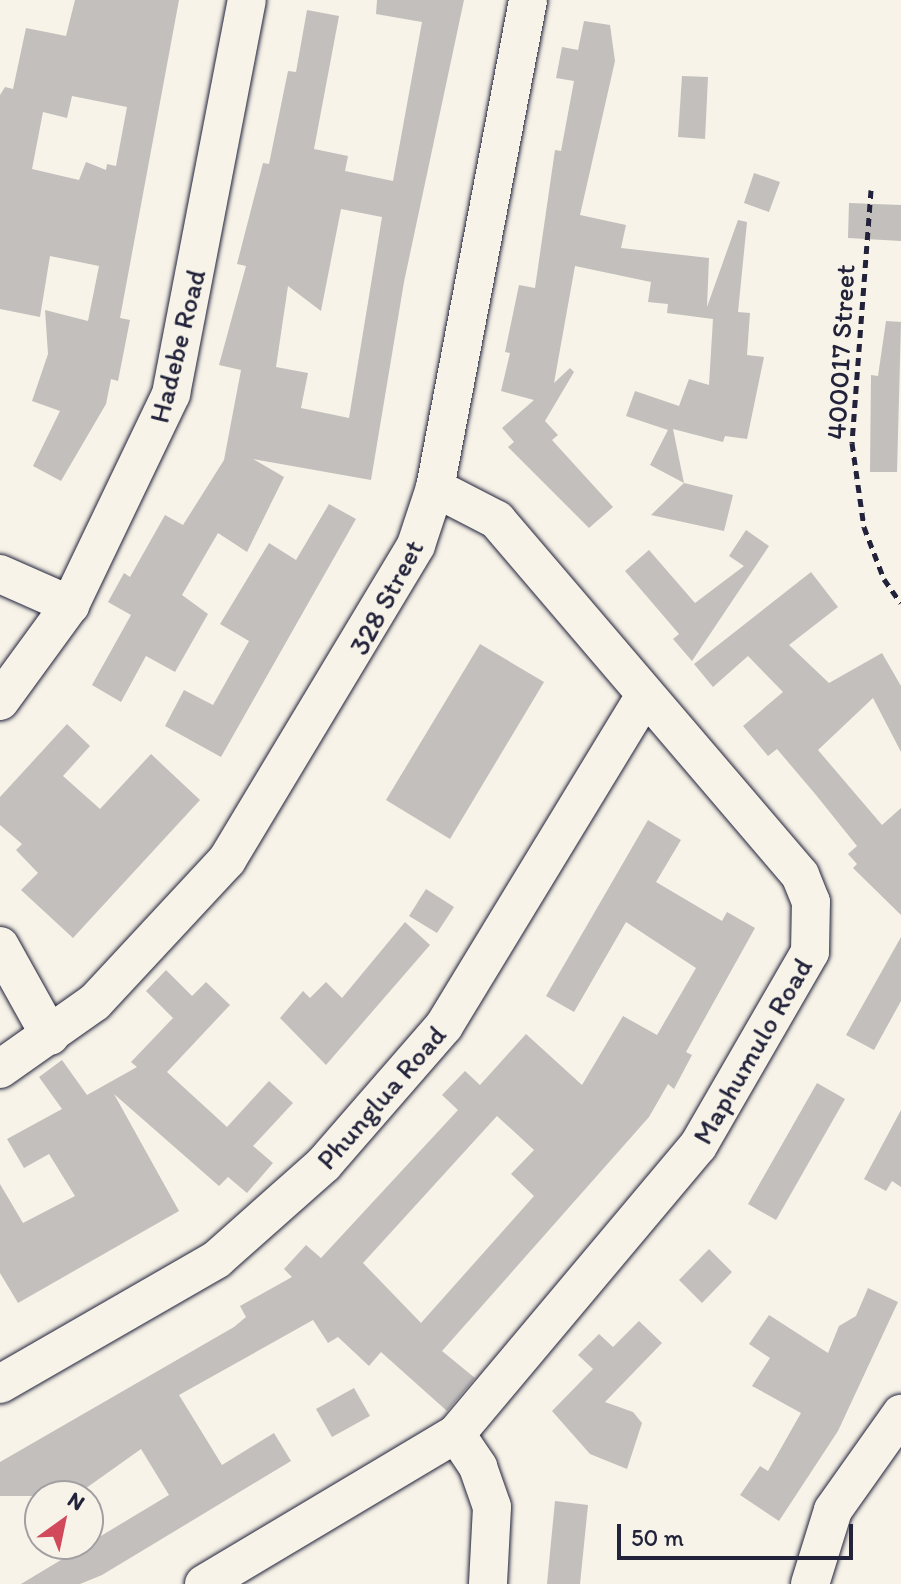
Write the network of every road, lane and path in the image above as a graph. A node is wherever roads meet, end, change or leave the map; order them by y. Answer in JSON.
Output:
{"nodes":[{"id":1,"x":247,"y":0,"type":"edge"},
{"id":2,"x":528,"y":0,"type":"edge"},
{"id":3,"x":871,"y":190,"type":"dead end"},
{"id":4,"x":435,"y":488,"type":"junction"},
{"id":5,"x":0,"y":574,"type":"edge"},
{"id":6,"x":901,"y":603,"type":"edge"},
{"id":7,"x":70,"y":605,"type":"junction"},
{"id":8,"x":645,"y":696,"type":"junction"},
{"id":9,"x":0,"y":701,"type":"edge"},
{"id":10,"x":0,"y":946,"type":"edge"},
{"id":11,"x":50,"y":1036,"type":"junction"},
{"id":12,"x":0,"y":1069,"type":"edge"},
{"id":13,"x":0,"y":1384,"type":"edge"},
{"id":14,"x":901,"y":1414,"type":"edge"},
{"id":15,"x":456,"y":1434,"type":"junction"},
{"id":16,"x":204,"y":1584,"type":"edge"},
{"id":17,"x":488,"y":1584,"type":"edge"},
{"id":18,"x":810,"y":1584,"type":"edge"}],
"edges":[{"from":1,"to":7,"type":"street","name":"Hadebe Road"},
{"from":2,"to":4,"type":"street","name":"328 Street"},
{"from":3,"to":6,"type":"path","name":"400017 Street"},
{"from":4,"to":8,"type":"street","name":"Maphumulo Road"},
{"from":4,"to":11,"type":"street","name":"328 Street"},
{"from":5,"to":7,"type":"street"},
{"from":7,"to":9,"type":"street","name":"Hadebe Road"},
{"from":8,"to":13,"type":"street","name":"Phunglua Road"},
{"from":8,"to":15,"type":"street","name":"Maphumulo Road"},
{"from":10,"to":11,"type":"street"},
{"from":11,"to":12,"type":"street","name":"328 Street"},
{"from":14,"to":18,"type":"street"},
{"from":15,"to":16,"type":"street","name":"Maphumulo Road"},
{"from":15,"to":17,"type":"street"}]}
